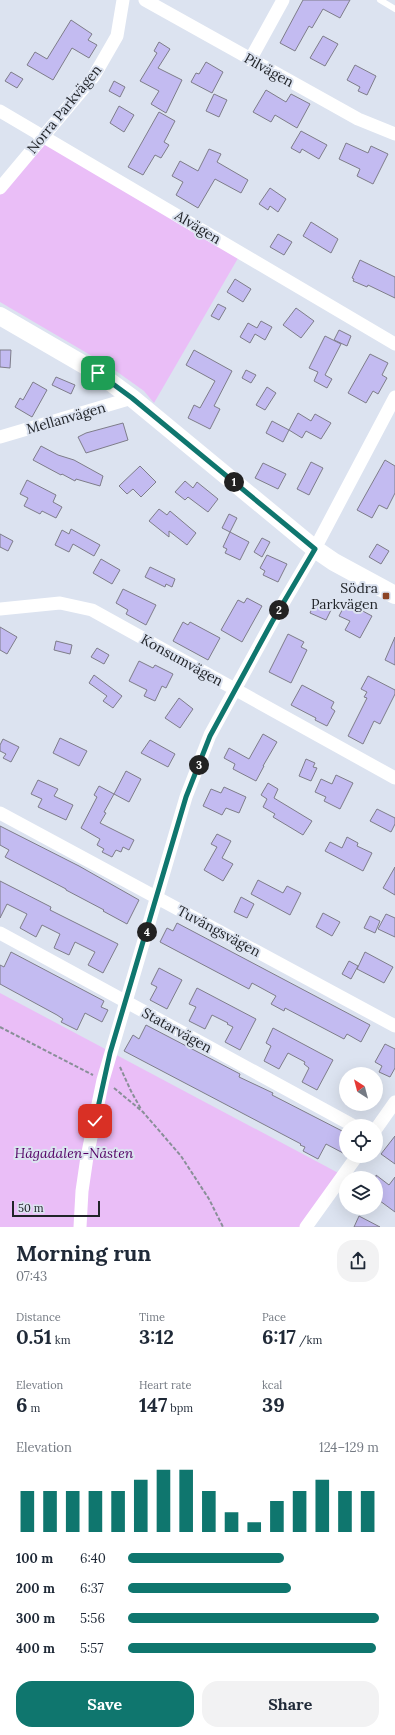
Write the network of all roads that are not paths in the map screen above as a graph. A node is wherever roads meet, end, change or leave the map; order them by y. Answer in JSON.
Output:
{"nodes":[{"id":1,"x":123,"y":0,"type":"edge"},
{"id":2,"x":145,"y":0,"type":"edge"},
{"id":3,"x":283,"y":0,"type":"edge"},
{"id":4,"x":380,"y":0,"type":"edge"},
{"id":5,"x":395,"y":9,"type":"edge"},
{"id":6,"x":250,"y":60,"type":"junction"},
{"id":7,"x":0,"y":111,"type":"edge"},
{"id":8,"x":395,"y":134,"type":"edge"},
{"id":9,"x":42,"y":136,"type":"junction"},
{"id":10,"x":0,"y":188,"type":"edge"},
{"id":11,"x":0,"y":316,"type":"edge"},
{"id":12,"x":395,"y":344,"type":"edge"},
{"id":13,"x":132,"y":398,"type":"junction"},
{"id":14,"x":395,"y":398,"type":"edge"},
{"id":15,"x":0,"y":437,"type":"edge"},
{"id":16,"x":315,"y":549,"type":"junction"},
{"id":17,"x":395,"y":595,"type":"edge"},
{"id":18,"x":0,"y":609,"type":"edge"},
{"id":19,"x":234,"y":689,"type":"junction"},
{"id":20,"x":395,"y":778,"type":"edge"},
{"id":21,"x":0,"y":814,"type":"edge"},
{"id":22,"x":158,"y":898,"type":"junction"},
{"id":23,"x":0,"y":933,"type":"edge"},
{"id":24,"x":126,"y":1002,"type":"junction"},
{"id":25,"x":395,"y":1026,"type":"edge"},
{"id":26,"x":395,"y":1102,"type":"edge"},
{"id":27,"x":341,"y":1119,"type":"edge"},
{"id":28,"x":383,"y":1119,"type":"edge"},
{"id":29,"x":352,"y":1163,"type":"edge"},
{"id":30,"x":80,"y":1227,"type":"edge"},
{"id":31,"x":306,"y":1227,"type":"edge"}],
"edges":[{"from":1,"to":9,"type":"street","name":"Norra Parkvägen"},
{"from":2,"to":6,"type":"street","name":"Pilvägen"},
{"from":3,"to":6,"type":"street"},
{"from":4,"to":5,"type":"lane"},
{"from":6,"to":8,"type":"street","name":"Pilvägen"},
{"from":7,"to":9,"type":"street","name":"Alvägen"},
{"from":9,"to":10,"type":"street","name":"Norra Parkvägen"},
{"from":9,"to":12,"type":"street","name":"Alvägen"},
{"from":11,"to":13,"type":"street"},
{"from":13,"to":15,"type":"street","name":"Mellanvägen"},
{"from":13,"to":16,"type":"street"},
{"from":14,"to":16,"type":"street"},
{"from":16,"to":17,"type":"street"},
{"from":16,"to":19,"type":"street"},
{"from":18,"to":19,"type":"street","name":"Konsumvägen"},
{"from":19,"to":20,"type":"street","name":"Konsumvägen"},
{"from":19,"to":22,"type":"street"},
{"from":21,"to":22,"type":"street","name":"Tuvängsvägen"},
{"from":22,"to":24,"type":"street"},
{"from":22,"to":25,"type":"street","name":"Tuvängsvägen"},
{"from":23,"to":24,"type":"street","name":"Statarvägen"},
{"from":24,"to":27,"type":"street","name":"Statarvägen"},
{"from":24,"to":30,"type":"street"},
{"from":26,"to":28,"type":"street"},
{"from":29,"to":31,"type":"street"}]}
